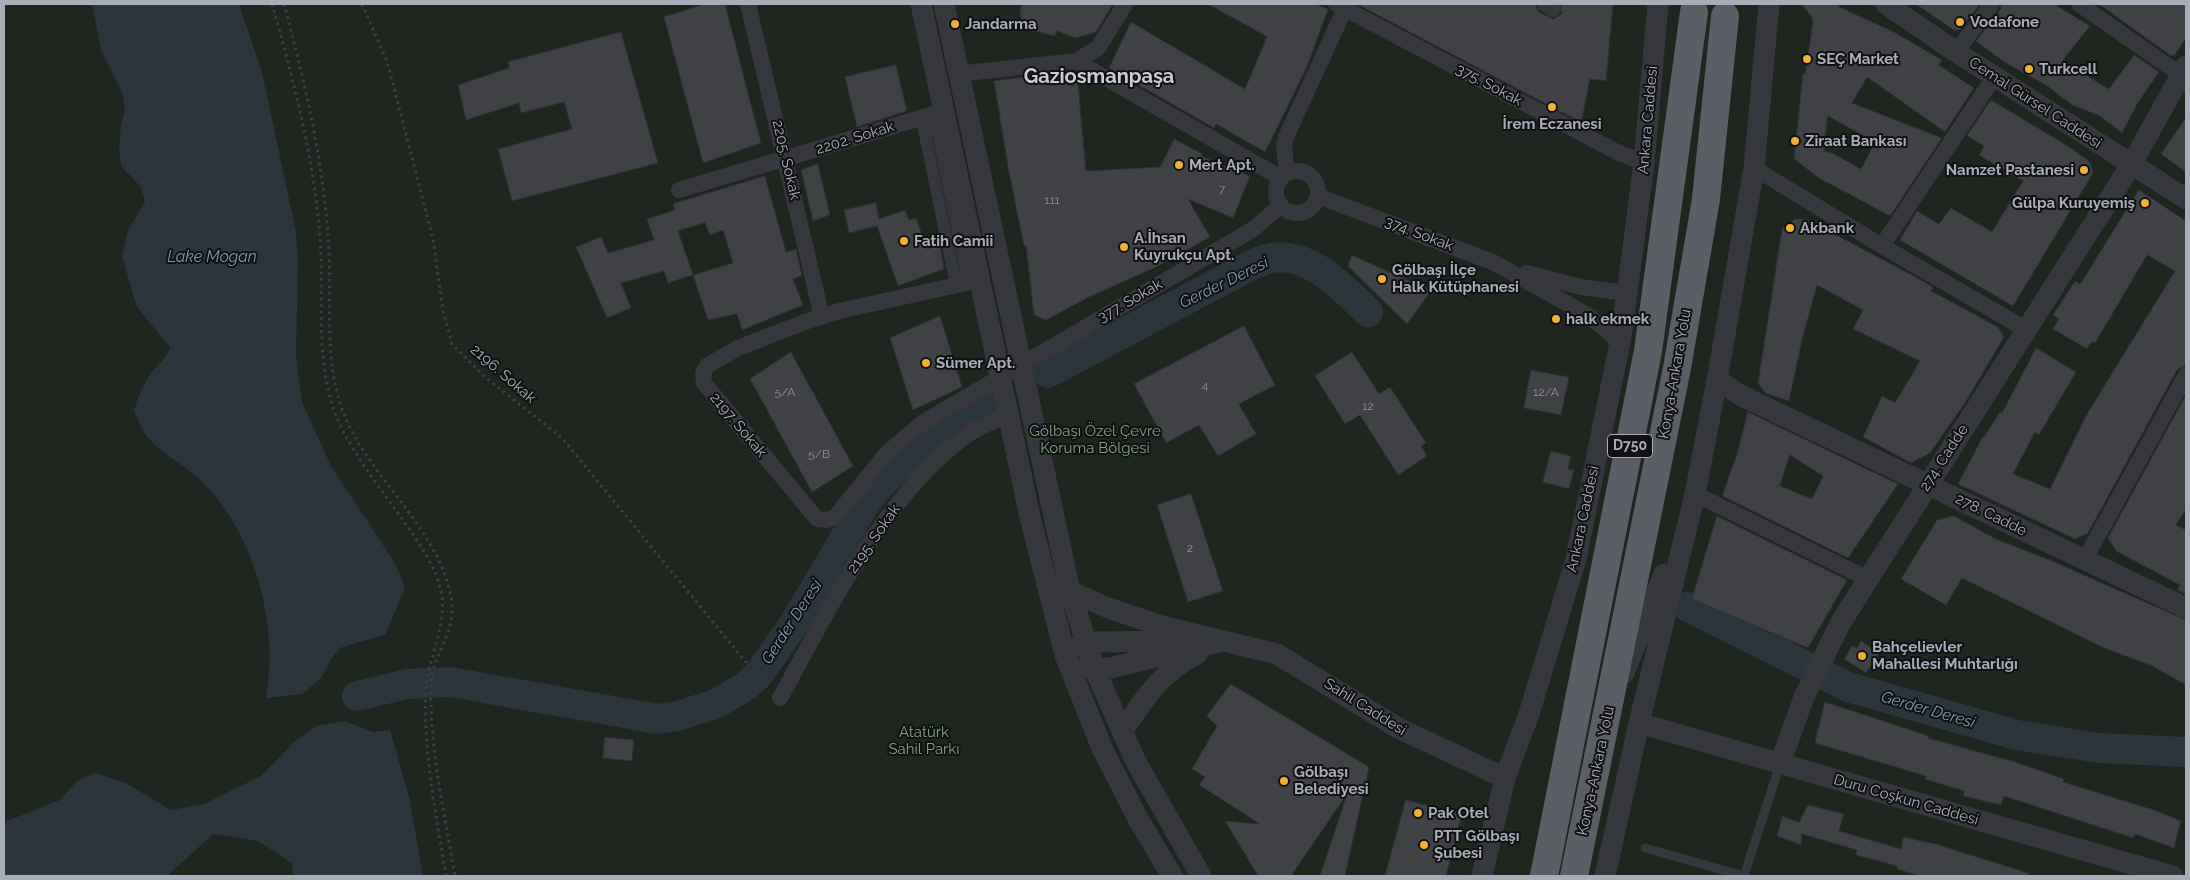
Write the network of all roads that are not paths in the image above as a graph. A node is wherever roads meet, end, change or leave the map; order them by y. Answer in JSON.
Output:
{"nodes":[{"id":1,"x":748,"y":4,"type":"edge"},
{"id":2,"x":921,"y":4,"type":"edge"},
{"id":3,"x":944,"y":4,"type":"edge"},
{"id":4,"x":1125,"y":4,"type":"edge"},
{"id":5,"x":1658,"y":4,"type":"edge"},
{"id":6,"x":1886,"y":4,"type":"edge"},
{"id":7,"x":1992,"y":4,"type":"edge"},
{"id":8,"x":2079,"y":4,"type":"edge"},
{"id":9,"x":1342,"y":5,"type":"edge"},
{"id":10,"x":1769,"y":5,"type":"edge"},
{"id":11,"x":1694,"y":12,"type":"dead end"},
{"id":12,"x":1725,"y":16,"type":"dead end"},
{"id":13,"x":1956,"y":52,"type":"junction"},
{"id":14,"x":1076,"y":61,"type":"junction"},
{"id":15,"x":2184,"y":70,"type":"edge"},
{"id":16,"x":957,"y":74,"type":"junction"},
{"id":17,"x":1994,"y":77,"type":"junction"},
{"id":18,"x":944,"y":111,"type":"junction"},
{"id":19,"x":923,"y":125,"type":"joint"},
{"id":20,"x":786,"y":159,"type":"junction"},
{"id":21,"x":1644,"y":163,"type":"junction"},
{"id":22,"x":2131,"y":165,"type":"junction"},
{"id":23,"x":1754,"y":168,"type":"junction"},
{"id":24,"x":1284,"y":176,"type":"junction"},
{"id":25,"x":679,"y":190,"type":"dead end"},
{"id":26,"x":1318,"y":196,"type":"junction"},
{"id":27,"x":2186,"y":199,"type":"edge"},
{"id":28,"x":1281,"y":204,"type":"junction"},
{"id":29,"x":1882,"y":246,"type":"junction"},
{"id":30,"x":1496,"y":263,"type":"junction"},
{"id":31,"x":980,"y":280,"type":"junction"},
{"id":32,"x":1627,"y":293,"type":"junction"},
{"id":33,"x":822,"y":317,"type":"junction"},
{"id":34,"x":2027,"y":330,"type":"junction"},
{"id":35,"x":1620,"y":342,"type":"junction"},
{"id":36,"x":1020,"y":365,"type":"junction"},
{"id":37,"x":2186,"y":375,"type":"edge"},
{"id":38,"x":1000,"y":377,"type":"junction"},
{"id":39,"x":1717,"y":380,"type":"junction"},
{"id":40,"x":1008,"y":415,"type":"junction"},
{"id":41,"x":1928,"y":484,"type":"junction"},
{"id":42,"x":1693,"y":501,"type":"junction"},
{"id":43,"x":2085,"y":559,"type":"junction"},
{"id":44,"x":1868,"y":579,"type":"junction"},
{"id":45,"x":1070,"y":591,"type":"junction"},
{"id":46,"x":2186,"y":608,"type":"edge"},
{"id":47,"x":1084,"y":638,"type":"junction"},
{"id":48,"x":1224,"y":641,"type":"junction"},
{"id":49,"x":1063,"y":648,"type":"junction"},
{"id":50,"x":1095,"y":670,"type":"junction"},
{"id":51,"x":780,"y":698,"type":"dead end"},
{"id":52,"x":1608,"y":710,"type":"junction"},
{"id":53,"x":1639,"y":723,"type":"junction"},
{"id":54,"x":1122,"y":732,"type":"junction"},
{"id":55,"x":1780,"y":764,"type":"junction"},
{"id":56,"x":1505,"y":778,"type":"junction"},
{"id":57,"x":1645,"y":848,"type":"dead end"},
{"id":58,"x":1172,"y":876,"type":"edge"},
{"id":59,"x":1201,"y":876,"type":"edge"},
{"id":60,"x":1482,"y":876,"type":"edge"},
{"id":61,"x":1544,"y":876,"type":"edge"},
{"id":62,"x":1574,"y":876,"type":"edge"},
{"id":63,"x":1605,"y":876,"type":"edge"},
{"id":64,"x":1744,"y":876,"type":"edge"},
{"id":65,"x":2173,"y":876,"type":"edge"}],
"edges":[{"from":1,"to":20,"type":"street","name":"2205. Sokak"},
{"from":2,"to":18,"type":"street"},
{"from":3,"to":16,"type":"street"},
{"from":4,"to":14,"type":"street"},
{"from":5,"to":21,"type":"street","name":"Ankara Caddesi"},
{"from":6,"to":13,"type":"street","name":"Cemal Gürsel Caddesi"},
{"from":7,"to":13,"type":"street"},
{"from":8,"to":15,"type":"street"},
{"from":9,"to":21,"type":"street","name":"375. Sokak"},
{"from":9,"to":24,"type":"street"},
{"from":10,"to":23,"type":"street"},
{"from":11,"to":61,"type":"highway","number":"D750"},
{"from":12,"to":52,"type":"highway","name":"Konya-Ankara Yolu","number":"D750"},
{"from":13,"to":17,"type":"street","name":"Cemal Gürsel Caddesi"},
{"from":14,"to":16,"type":"street"},
{"from":14,"to":24,"type":"street"},
{"from":15,"to":22,"type":"street","name":"274. Cadde"},
{"from":16,"to":36,"type":"street"},
{"from":17,"to":22,"type":"street","name":"Cemal Gürsel Caddesi"},
{"from":17,"to":29,"type":"street"},
{"from":18,"to":20,"type":"street","name":"2202. Sokak"},
{"from":18,"to":31,"type":"street"},
{"from":19,"to":19,"type":"street"},
{"from":20,"to":25,"type":"street","name":"2202. Sokak"},
{"from":20,"to":33,"type":"street","name":"2205. Sokak"},
{"from":21,"to":32,"type":"street","name":"Ankara Caddesi"},
{"from":22,"to":27,"type":"street","name":"Cemal Gürsel Caddesi"},
{"from":22,"to":34,"type":"street","name":"274. Cadde"},
{"from":23,"to":29,"type":"street"},
{"from":23,"to":39,"type":"street"},
{"from":24,"to":26,"type":"street"},
{"from":24,"to":28,"type":"street"},
{"from":26,"to":28,"type":"street"},
{"from":26,"to":30,"type":"street","name":"374. Sokak"},
{"from":28,"to":36,"type":"street","name":"377. Sokak"},
{"from":29,"to":34,"type":"street"},
{"from":30,"to":32,"type":"street"},
{"from":30,"to":35,"type":"street","name":"374. Sokak"},
{"from":31,"to":33,"type":"street","name":"2197. Sokak"},
{"from":31,"to":38,"type":"street"},
{"from":32,"to":35,"type":"street","name":"Ankara Caddesi"},
{"from":33,"to":38,"type":"street","name":"2197. Sokak"},
{"from":34,"to":41,"type":"street","name":"274. Cadde"},
{"from":35,"to":56,"type":"street","name":"Ankara Caddesi"},
{"from":36,"to":38,"type":"street","name":"377. Sokak"},
{"from":36,"to":45,"type":"street"},
{"from":37,"to":43,"type":"street"},
{"from":38,"to":40,"type":"street"},
{"from":39,"to":41,"type":"street","name":"278. Cadde"},
{"from":39,"to":42,"type":"street"},
{"from":40,"to":49,"type":"street"},
{"from":40,"to":51,"type":"street","name":"2195. Sokak"},
{"from":41,"to":43,"type":"street","name":"278. Cadde"},
{"from":41,"to":44,"type":"street","name":"274. Cadde"},
{"from":42,"to":44,"type":"street"},
{"from":42,"to":52,"type":"street"},
{"from":42,"to":53,"type":"street"},
{"from":43,"to":46,"type":"street","name":"278. Cadde"},
{"from":44,"to":55,"type":"street","name":"274. Cadde"},
{"from":45,"to":47,"type":"street"},
{"from":45,"to":48,"type":"street","name":"Sahil Caddesi"},
{"from":47,"to":48,"type":"street"},
{"from":47,"to":49,"type":"street"},
{"from":47,"to":50,"type":"street"},
{"from":48,"to":50,"type":"street"},
{"from":48,"to":54,"type":"street"},
{"from":48,"to":56,"type":"street","name":"Sahil Caddesi"},
{"from":49,"to":50,"type":"street"},
{"from":49,"to":58,"type":"street"},
{"from":50,"to":54,"type":"street"},
{"from":52,"to":62,"type":"highway","name":"Konya-Ankara Yolu","number":"D750"},
{"from":53,"to":55,"type":"street","name":"Duru Coşkun Caddesi"},
{"from":53,"to":63,"type":"street"},
{"from":54,"to":59,"type":"street"},
{"from":55,"to":64,"type":"lane"},
{"from":55,"to":65,"type":"street","name":"Duru Coşkun Caddesi"},
{"from":56,"to":60,"type":"street","name":"Ankara Caddesi"},
{"from":57,"to":64,"type":"lane"}]}
